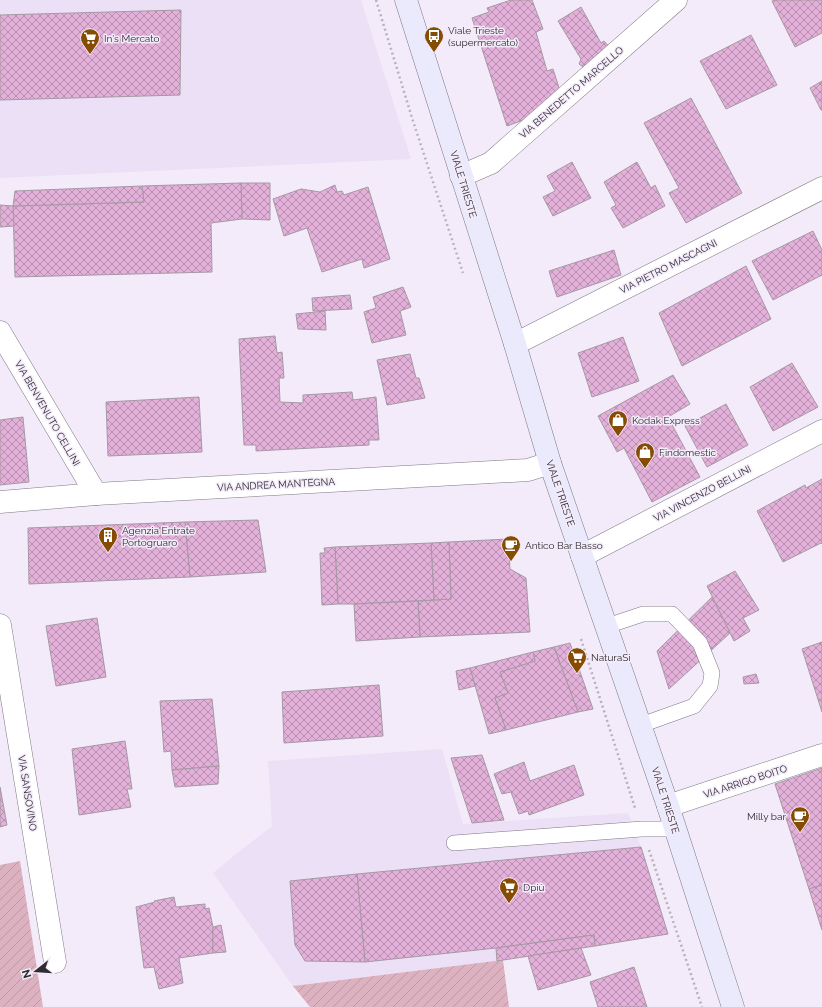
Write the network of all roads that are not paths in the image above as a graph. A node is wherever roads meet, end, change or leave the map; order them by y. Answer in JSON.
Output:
{"nodes":[{"id":1,"x":406,"y":0,"type":"edge"},
{"id":2,"x":676,"y":0,"type":"edge"},
{"id":3,"x":461,"y":176,"type":"junction"},
{"id":4,"x":822,"y":188,"type":"edge"},
{"id":5,"x":0,"y":332,"type":"edge"},
{"id":6,"x":515,"y":344,"type":"junction"},
{"id":7,"x":822,"y":431,"type":"edge"},
{"id":8,"x":550,"y":463,"type":"junction"},
{"id":9,"x":96,"y":494,"type":"junction"},
{"id":10,"x":0,"y":502,"type":"edge"},
{"id":11,"x":582,"y":556,"type":"junction"},
{"id":12,"x":0,"y":625,"type":"edge"},
{"id":13,"x":607,"y":626,"type":"junction"},
{"id":14,"x":641,"y":725,"type":"junction"},
{"id":15,"x":822,"y":755,"type":"edge"},
{"id":16,"x":668,"y":806,"type":"junction"},
{"id":17,"x":676,"y":829,"type":"junction"},
{"id":18,"x":454,"y":843,"type":"dead end"},
{"id":19,"x":56,"y":962,"type":"dead end"},
{"id":20,"x":733,"y":1007,"type":"edge"}],
"edges":[{"from":1,"to":3,"type":"main road","name":"VIALE TRIESTE"},
{"from":2,"to":3,"type":"street","name":"VIA BENEDETTO MARCELLO"},
{"from":3,"to":6,"type":"main road","name":"VIALE TRIESTE"},
{"from":4,"to":6,"type":"street","name":"VIA PIETRO MASCAGNI"},
{"from":5,"to":9,"type":"street","name":"VIA BENVENUTO CELLINI"},
{"from":6,"to":8,"type":"main road","name":"VIALE TRIESTE"},
{"from":7,"to":11,"type":"street","name":"VIA VINCENZO BELLINI"},
{"from":8,"to":9,"type":"street","name":"VIA ANDREA MANTEGNA"},
{"from":8,"to":11,"type":"main road","name":"VIALE TRIESTE"},
{"from":9,"to":10,"type":"street","name":"VIA ANDREA MANTEGNA"},
{"from":11,"to":13,"type":"main road","name":"VIALE TRIESTE"},
{"from":12,"to":19,"type":"street","name":"VIA SANSOVINO"},
{"from":13,"to":14,"type":"main road","name":"VIALE TRIESTE"},
{"from":13,"to":14,"type":"lane"},
{"from":14,"to":16,"type":"main road","name":"VIALE TRIESTE"},
{"from":15,"to":16,"type":"street","name":"VIA ARRIGO BOITO"},
{"from":16,"to":17,"type":"main road","name":"VIALE TRIESTE"},
{"from":17,"to":18,"type":"lane"},
{"from":17,"to":20,"type":"main road","name":"VIALE TRIESTE"}]}
